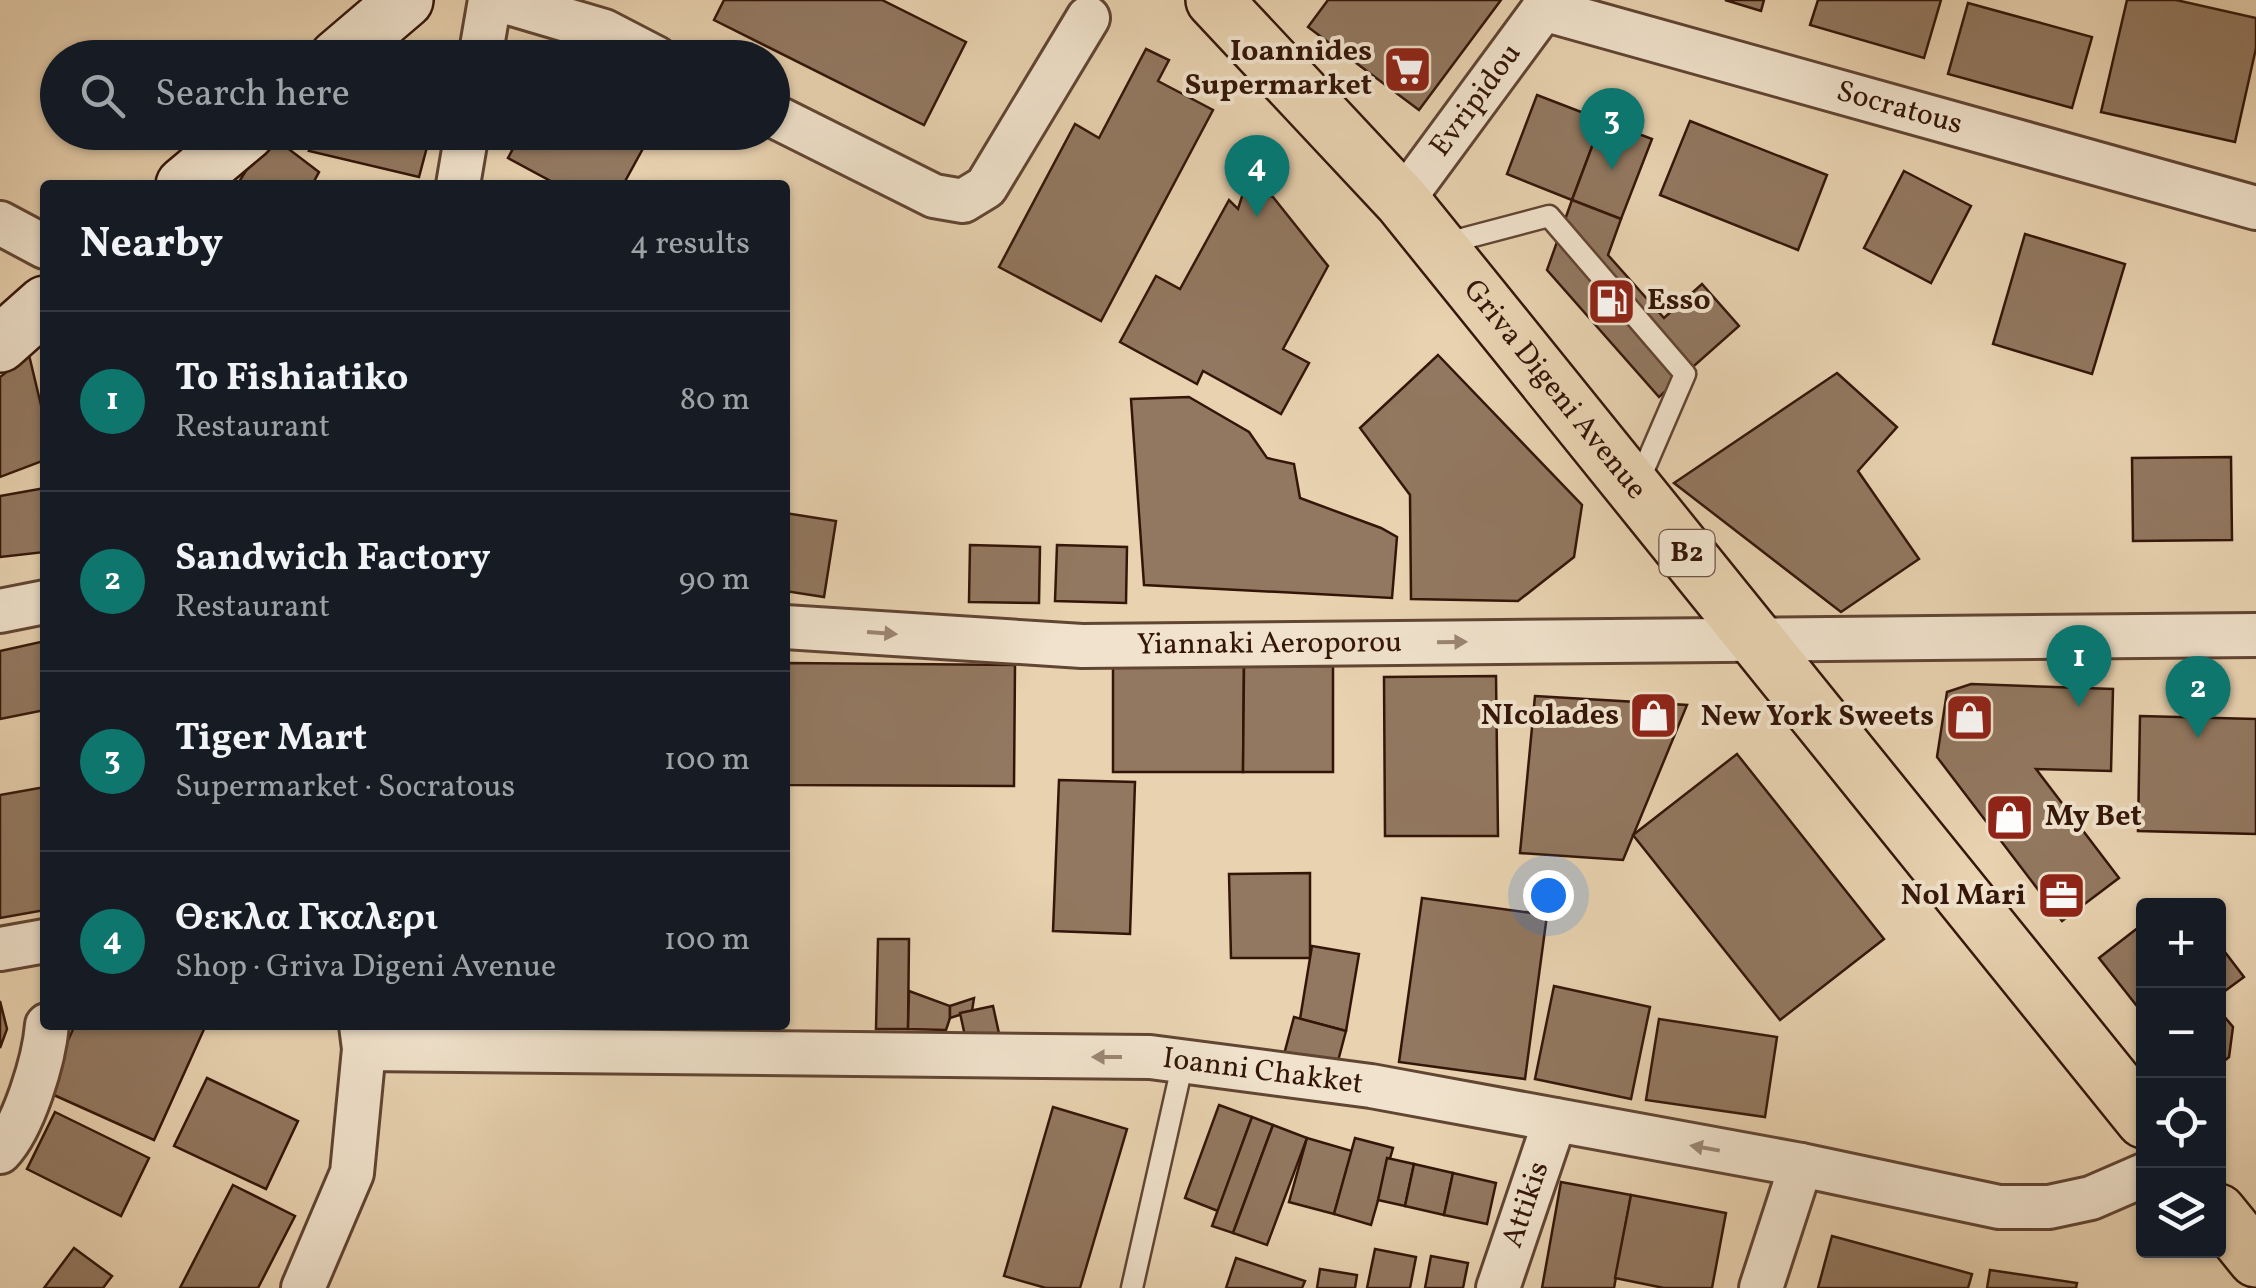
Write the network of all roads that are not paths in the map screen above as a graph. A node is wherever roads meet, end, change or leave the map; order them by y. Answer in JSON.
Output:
{"nodes":[{"id":1,"x":406,"y":0,"type":"edge"},
{"id":2,"x":490,"y":0,"type":"edge"},
{"id":3,"x":498,"y":0,"type":"edge"},
{"id":4,"x":1214,"y":0,"type":"edge"},
{"id":5,"x":1547,"y":5,"type":"edge"},
{"id":6,"x":1088,"y":18,"type":"dead end"},
{"id":7,"x":358,"y":40,"type":"edge"},
{"id":8,"x":483,"y":40,"type":"edge"},
{"id":9,"x":621,"y":40,"type":"edge"},
{"id":10,"x":790,"y":124,"type":"edge"},
{"id":11,"x":226,"y":150,"type":"edge"},
{"id":12,"x":464,"y":150,"type":"edge"},
{"id":13,"x":190,"y":180,"type":"edge"},
{"id":14,"x":459,"y":180,"type":"edge"},
{"id":15,"x":1402,"y":200,"type":"junction"},
{"id":16,"x":2256,"y":208,"type":"edge"},
{"id":17,"x":0,"y":224,"type":"edge"},
{"id":18,"x":1447,"y":243,"type":"dead end"},
{"id":19,"x":40,"y":244,"type":"edge"},
{"id":20,"x":40,"y":308,"type":"edge"},
{"id":21,"x":0,"y":344,"type":"edge"},
{"id":22,"x":1635,"y":490,"type":"junction"},
{"id":23,"x":40,"y":603,"type":"edge"},
{"id":24,"x":0,"y":611,"type":"edge"},
{"id":25,"x":790,"y":627,"type":"edge"},
{"id":26,"x":2256,"y":635,"type":"edge"},
{"id":27,"x":1756,"y":638,"type":"junction"},
{"id":28,"x":40,"y":942,"type":"edge"},
{"id":29,"x":0,"y":948,"type":"edge"},
{"id":30,"x":47,"y":1030,"type":"edge"},
{"id":31,"x":362,"y":1037,"type":"edge"},
{"id":32,"x":1182,"y":1062,"type":"junction"},
{"id":33,"x":2136,"y":1110,"type":"edge"},
{"id":34,"x":1555,"y":1120,"type":"junction"},
{"id":35,"x":0,"y":1152,"type":"edge"},
{"id":36,"x":1801,"y":1165,"type":"junction"},
{"id":37,"x":2136,"y":1179,"type":"edge"},
{"id":38,"x":302,"y":1288,"type":"edge"},
{"id":39,"x":1132,"y":1288,"type":"edge"},
{"id":40,"x":1498,"y":1288,"type":"edge"},
{"id":41,"x":1761,"y":1288,"type":"edge"}],
"edges":[{"from":1,"to":7,"type":"main road"},
{"from":2,"to":8,"type":"street"},
{"from":3,"to":9,"type":"street"},
{"from":4,"to":15,"type":"main road","name":"Griva Digeni Avenue","number":"B2"},
{"from":5,"to":15,"type":"street","name":"Evripidou"},
{"from":5,"to":16,"type":"street","name":"Socratous"},
{"from":6,"to":10,"type":"street"},
{"from":11,"to":13,"type":"main road"},
{"from":12,"to":14,"type":"street"},
{"from":15,"to":22,"type":"main road","name":"Griva Digeni Avenue","number":"B2"},
{"from":17,"to":19,"type":"street"},
{"from":18,"to":22,"type":"lane"},
{"from":20,"to":21,"type":"main road"},
{"from":22,"to":27,"type":"main road","name":"Griva Digeni Avenue","number":"B2"},
{"from":23,"to":24,"type":"street"},
{"from":25,"to":27,"type":"street","name":"Yiannaki Aeroporou","one_way":true},
{"from":26,"to":27,"type":"street","name":"Yiannaki Aeroporou"},
{"from":27,"to":33,"type":"main road","name":"Griva Digeni Avenue","number":"B2"},
{"from":28,"to":29,"type":"street"},
{"from":30,"to":35,"type":"street"},
{"from":32,"to":31,"type":"street","name":"Ioanni Chakket","one_way":true},
{"from":31,"to":38,"type":"street"},
{"from":32,"to":34,"type":"street","name":"Ioanni Chakket"},
{"from":32,"to":39,"type":"lane"},
{"from":36,"to":34,"type":"street","name":"Ioanni Chakket","one_way":true},
{"from":34,"to":40,"type":"street","name":"Attikis"},
{"from":36,"to":37,"type":"street","name":"Ioanni Chakket"},
{"from":36,"to":41,"type":"street"}]}
